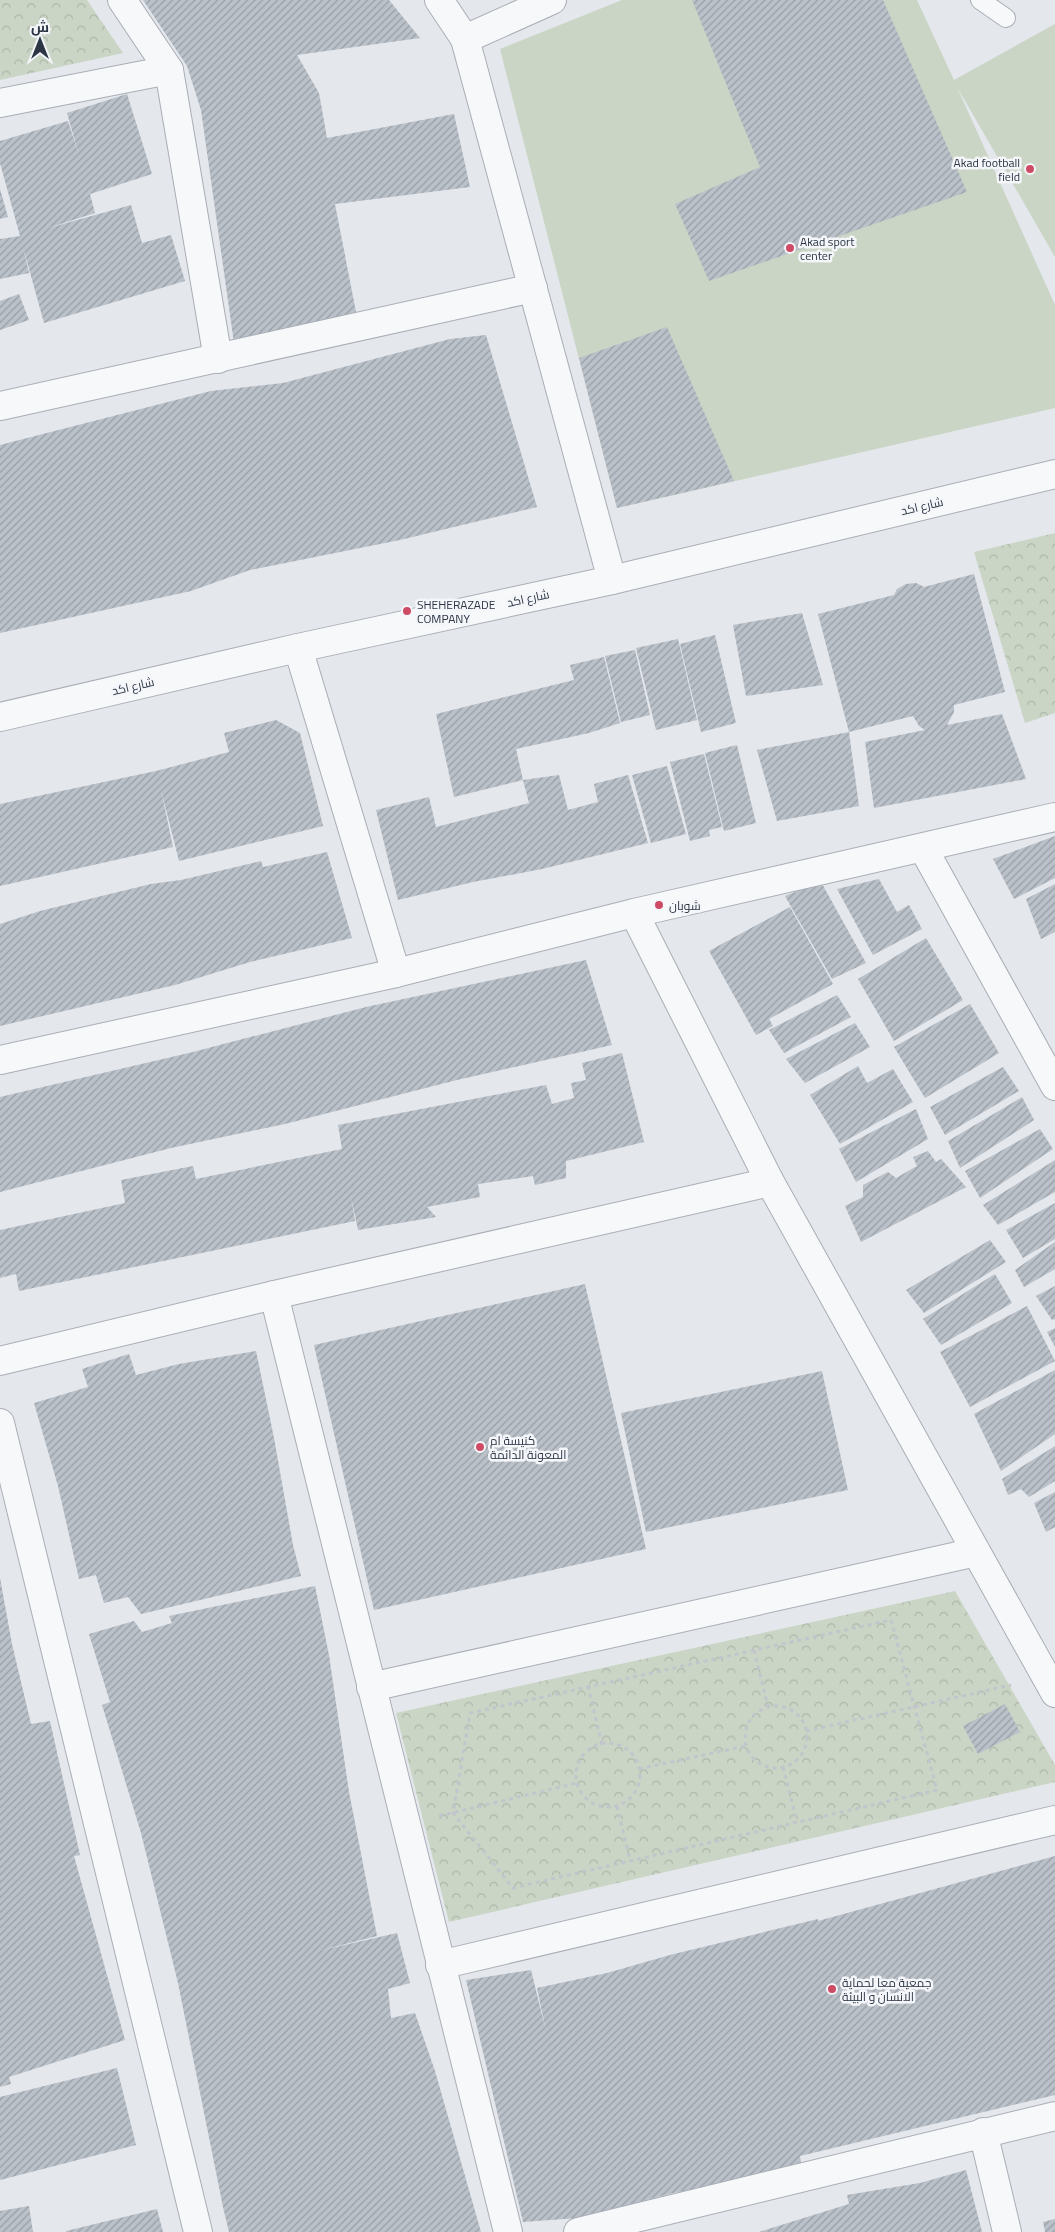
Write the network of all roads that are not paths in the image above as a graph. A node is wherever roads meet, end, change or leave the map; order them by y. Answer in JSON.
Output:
{"nodes":[{"id":1,"x":122,"y":0,"type":"edge"},
{"id":2,"x":439,"y":0,"type":"edge"},
{"id":3,"x":552,"y":0,"type":"edge"},
{"id":4,"x":980,"y":0,"type":"edge"},
{"id":5,"x":1006,"y":18,"type":"dead end"},
{"id":6,"x":465,"y":39,"type":"junction"},
{"id":7,"x":169,"y":70,"type":"junction"},
{"id":8,"x":0,"y":103,"type":"edge"},
{"id":9,"x":533,"y":288,"type":"junction"},
{"id":10,"x":218,"y":359,"type":"junction"},
{"id":11,"x":0,"y":406,"type":"edge"},
{"id":12,"x":1055,"y":474,"type":"edge"},
{"id":13,"x":612,"y":580,"type":"junction"},
{"id":14,"x":298,"y":648,"type":"junction"},
{"id":15,"x":0,"y":718,"type":"edge"},
{"id":16,"x":1055,"y":817,"type":"edge"},
{"id":17,"x":923,"y":848,"type":"junction"},
{"id":18,"x":634,"y":913,"type":"junction"},
{"id":19,"x":396,"y":973,"type":"junction"},
{"id":20,"x":0,"y":1060,"type":"edge"},
{"id":21,"x":1055,"y":1086,"type":"edge"},
{"id":22,"x":770,"y":1182,"type":"junction"},
{"id":23,"x":274,"y":1294,"type":"junction"},
{"id":24,"x":0,"y":1361,"type":"edge"},
{"id":25,"x":0,"y":1423,"type":"edge"},
{"id":26,"x":976,"y":1552,"type":"junction"},
{"id":27,"x":1050,"y":1685,"type":"edge"},
{"id":28,"x":371,"y":1687,"type":"junction"},
{"id":29,"x":1055,"y":1820,"type":"edge"},
{"id":30,"x":440,"y":1965,"type":"junction"},
{"id":31,"x":1055,"y":2116,"type":"edge"},
{"id":32,"x":983,"y":2132,"type":"junction"},
{"id":33,"x":198,"y":2232,"type":"edge"},
{"id":34,"x":508,"y":2232,"type":"edge"},
{"id":35,"x":578,"y":2232,"type":"edge"},
{"id":36,"x":1007,"y":2232,"type":"edge"}],
"edges":[{"from":1,"to":7,"type":"street"},
{"from":2,"to":6,"type":"street"},
{"from":3,"to":6,"type":"street"},
{"from":4,"to":5,"type":"lane"},
{"from":6,"to":9,"type":"street"},
{"from":7,"to":8,"type":"street"},
{"from":7,"to":10,"type":"street"},
{"from":9,"to":10,"type":"street"},
{"from":9,"to":13,"type":"street"},
{"from":10,"to":11,"type":"street"},
{"from":12,"to":13,"type":"street","name":"شارع اكد"},
{"from":13,"to":14,"type":"street","name":"شارع اكد"},
{"from":14,"to":15,"type":"street","name":"شارع اكد"},
{"from":14,"to":19,"type":"street"},
{"from":16,"to":17,"type":"street"},
{"from":17,"to":18,"type":"street"},
{"from":17,"to":21,"type":"street"},
{"from":18,"to":19,"type":"street"},
{"from":18,"to":22,"type":"street"},
{"from":19,"to":20,"type":"street"},
{"from":22,"to":23,"type":"street"},
{"from":22,"to":26,"type":"street"},
{"from":23,"to":24,"type":"street"},
{"from":23,"to":28,"type":"street"},
{"from":25,"to":33,"type":"street"},
{"from":26,"to":27,"type":"street"},
{"from":26,"to":28,"type":"street"},
{"from":28,"to":30,"type":"street"},
{"from":29,"to":30,"type":"street"},
{"from":30,"to":34,"type":"street"},
{"from":31,"to":32,"type":"street"},
{"from":32,"to":35,"type":"street"},
{"from":32,"to":36,"type":"street"}]}
